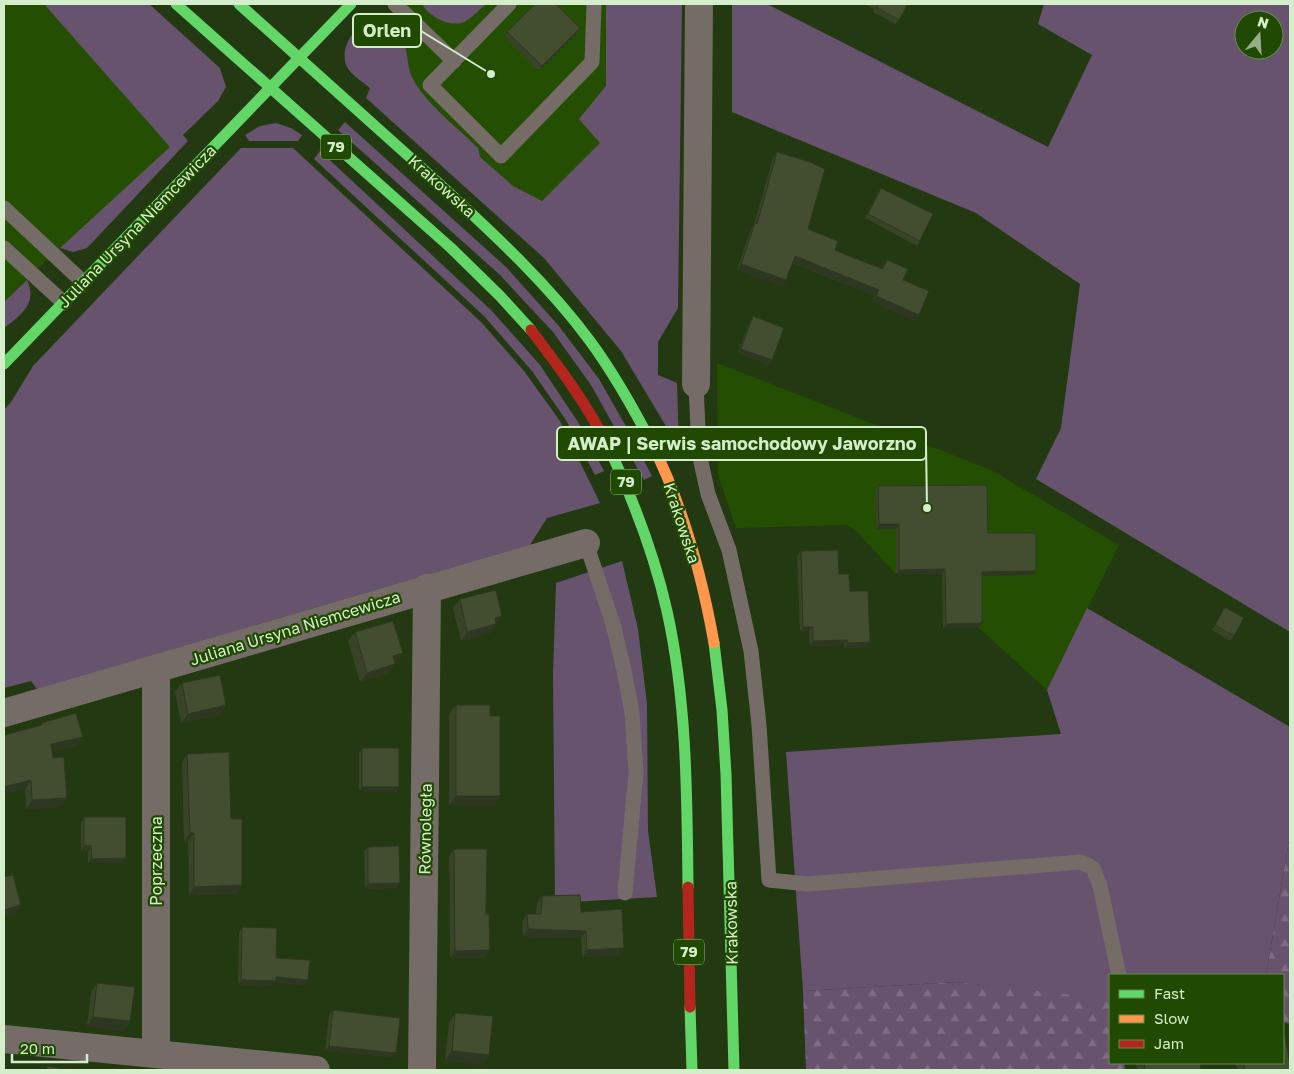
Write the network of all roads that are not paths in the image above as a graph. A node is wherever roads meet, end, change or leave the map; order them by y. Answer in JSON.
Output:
{"nodes":[{"id":1,"x":176,"y":4,"type":"edge"},
{"id":2,"x":239,"y":4,"type":"edge"},
{"id":3,"x":351,"y":4,"type":"edge"},
{"id":4,"x":395,"y":4,"type":"edge"},
{"id":5,"x":508,"y":4,"type":"edge"},
{"id":6,"x":594,"y":4,"type":"edge"},
{"id":7,"x":699,"y":4,"type":"edge"},
{"id":8,"x":299,"y":58,"type":"junction"},
{"id":9,"x":454,"y":61,"type":"junction"},
{"id":10,"x":270,"y":87,"type":"junction"},
{"id":11,"x":4,"y":208,"type":"edge"},
{"id":12,"x":4,"y":248,"type":"edge"},
{"id":13,"x":83,"y":282,"type":"junction"},
{"id":14,"x":64,"y":303,"type":"junction"},
{"id":15,"x":4,"y":364,"type":"edge"},
{"id":16,"x":696,"y":384,"type":"joint"},
{"id":17,"x":586,"y":543,"type":"joint"},
{"id":18,"x":427,"y":588,"type":"junction"},
{"id":19,"x":156,"y":669,"type":"junction"},
{"id":20,"x":4,"y":713,"type":"edge"},
{"id":21,"x":625,"y":893,"type":"dead end"},
{"id":22,"x":1119,"y":974,"type":"edge"},
{"id":23,"x":4,"y":1039,"type":"edge"},
{"id":24,"x":156,"y":1053,"type":"junction"},
{"id":25,"x":316,"y":1070,"type":"edge"},
{"id":26,"x":422,"y":1070,"type":"edge"},
{"id":27,"x":692,"y":1070,"type":"edge"},
{"id":28,"x":734,"y":1070,"type":"edge"}],
"edges":[{"from":1,"to":10,"type":"main road","number":"79"},
{"from":2,"to":8,"type":"main road","number":"79"},
{"from":3,"to":8,"type":"main road"},
{"from":4,"to":9,"type":"lane"},
{"from":5,"to":9,"type":"lane"},
{"from":6,"to":9,"type":"lane"},
{"from":7,"to":16,"type":"street"},
{"from":8,"to":10,"type":"main road","name":"Juliana Ursyna Niemcewicza"},
{"from":8,"to":28,"type":"main road","name":"Krakowska","number":"79"},
{"from":10,"to":13,"type":"main road","name":"Juliana Ursyna Niemcewicza"},
{"from":10,"to":27,"type":"main road","number":"79"},
{"from":11,"to":13,"type":"lane"},
{"from":12,"to":14,"type":"lane"},
{"from":13,"to":14,"type":"main road","name":"Juliana Ursyna Niemcewicza"},
{"from":14,"to":15,"type":"main road","name":"Juliana Ursyna Niemcewicza"},
{"from":16,"to":22,"type":"lane"},
{"from":17,"to":18,"type":"street","name":"Juliana Ursyna Niemcewicza"},
{"from":17,"to":21,"type":"lane"},
{"from":18,"to":19,"type":"street","name":"Juliana Ursyna Niemcewicza"},
{"from":18,"to":26,"type":"street","name":"Równoległa"},
{"from":19,"to":20,"type":"street","name":"Juliana Ursyna Niemcewicza"},
{"from":19,"to":24,"type":"street","name":"Poprzeczna"},
{"from":23,"to":24,"type":"street"},
{"from":24,"to":25,"type":"street"}]}
